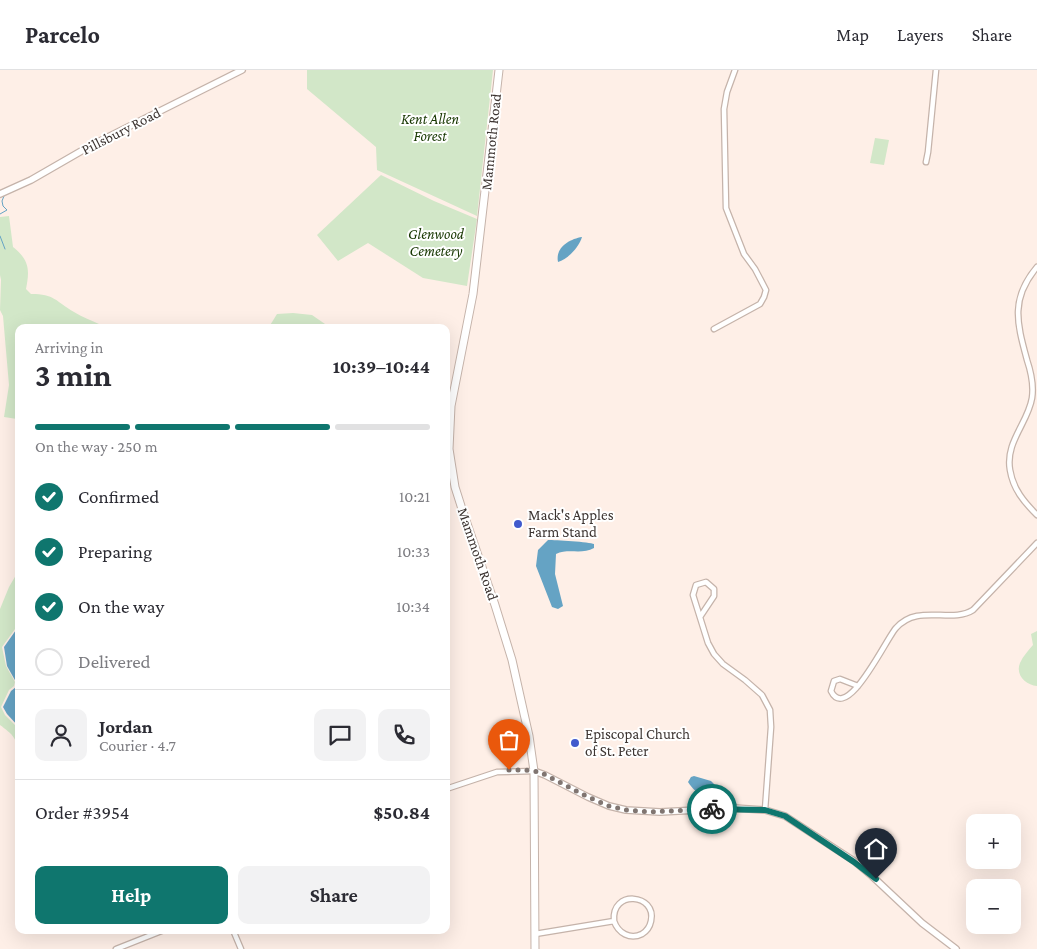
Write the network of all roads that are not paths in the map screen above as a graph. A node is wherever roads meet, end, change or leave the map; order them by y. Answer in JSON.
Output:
{"nodes":[{"id":1,"x":242,"y":70,"type":"edge"},
{"id":2,"x":499,"y":70,"type":"edge"},
{"id":3,"x":735,"y":70,"type":"edge"},
{"id":4,"x":936,"y":70,"type":"edge"},
{"id":5,"x":926,"y":162,"type":"dead end"},
{"id":6,"x":0,"y":194,"type":"edge"},
{"id":7,"x":1037,"y":267,"type":"edge"},
{"id":8,"x":714,"y":329,"type":"dead end"},
{"id":9,"x":450,"y":428,"type":"edge"},
{"id":10,"x":450,"y":455,"type":"edge"},
{"id":11,"x":1037,"y":515,"type":"edge"},
{"id":12,"x":1037,"y":543,"type":"edge"},
{"id":13,"x":700,"y":617,"type":"junction"},
{"id":14,"x":858,"y":686,"type":"junction"},
{"id":15,"x":534,"y":771,"type":"junction"},
{"id":16,"x":450,"y":787,"type":"edge"},
{"id":17,"x":765,"y":810,"type":"junction"},
{"id":18,"x":614,"y":921,"type":"junction"},
{"id":19,"x":154,"y":934,"type":"edge"},
{"id":20,"x":235,"y":934,"type":"edge"},
{"id":21,"x":535,"y":934,"type":"junction"},
{"id":22,"x":116,"y":949,"type":"edge"},
{"id":23,"x":241,"y":949,"type":"edge"},
{"id":24,"x":535,"y":949,"type":"edge"},
{"id":25,"x":956,"y":949,"type":"edge"}],
"edges":[{"from":1,"to":6,"type":"street","name":"Pillsbury Road"},
{"from":2,"to":9,"type":"main road","name":"Mammoth Road"},
{"from":3,"to":8,"type":"street"},
{"from":4,"to":5,"type":"street"},
{"from":7,"to":11,"type":"street"},
{"from":10,"to":15,"type":"main road","name":"Mammoth Road"},
{"from":12,"to":14,"type":"street"},
{"from":13,"to":13,"type":"street"},
{"from":13,"to":17,"type":"street"},
{"from":14,"to":14,"type":"street"},
{"from":15,"to":16,"type":"street"},
{"from":15,"to":17,"type":"street"},
{"from":15,"to":21,"type":"main road","name":"Mammoth Road"},
{"from":17,"to":25,"type":"street"},
{"from":18,"to":18,"type":"street"},
{"from":18,"to":21,"type":"street"},
{"from":19,"to":22,"type":"street"},
{"from":20,"to":23,"type":"street"},
{"from":21,"to":24,"type":"main road","name":"Mammoth Road"}]}
